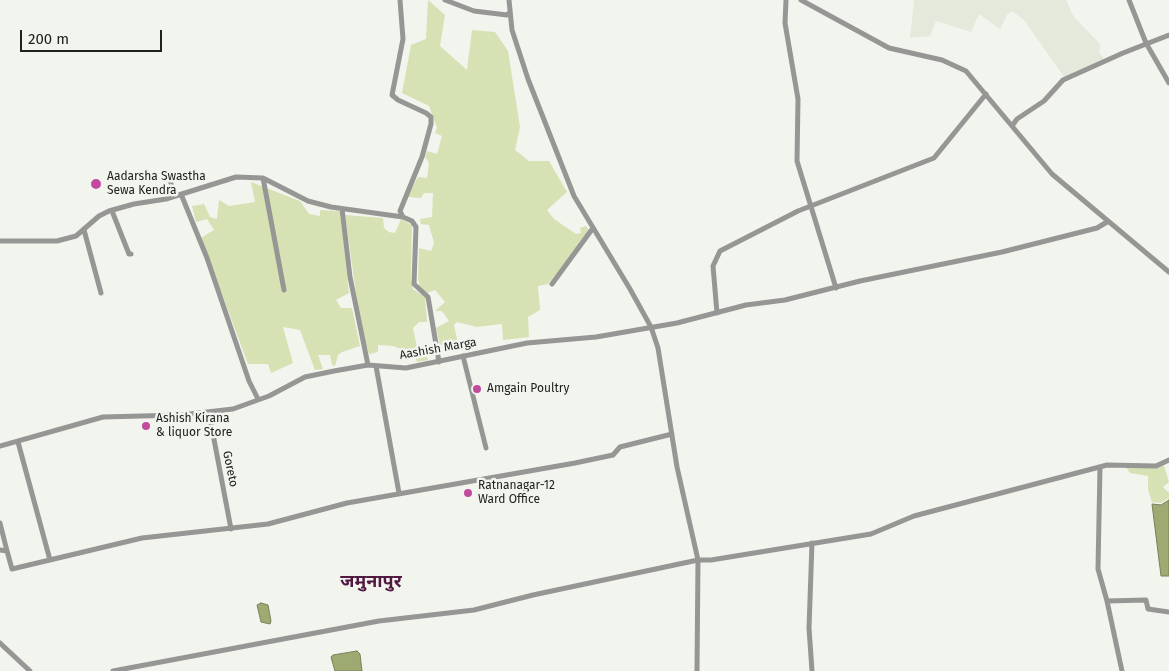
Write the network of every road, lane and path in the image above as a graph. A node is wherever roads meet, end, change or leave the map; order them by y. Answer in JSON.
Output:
{"nodes":[{"id":1,"x":400,"y":0,"type":"edge"},
{"id":2,"x":445,"y":0,"type":"edge"},
{"id":3,"x":509,"y":0,"type":"edge"},
{"id":4,"x":786,"y":0,"type":"edge"},
{"id":5,"x":801,"y":0,"type":"edge"},
{"id":6,"x":1129,"y":0,"type":"edge"},
{"id":7,"x":509,"y":13,"type":"junction"},
{"id":8,"x":1169,"y":35,"type":"edge"},
{"id":9,"x":1146,"y":43,"type":"junction"},
{"id":10,"x":1169,"y":83,"type":"edge"},
{"id":11,"x":986,"y":94,"type":"junction"},
{"id":12,"x":1012,"y":126,"type":"junction"},
{"id":13,"x":169,"y":177,"type":"dead end"},
{"id":14,"x":263,"y":178,"type":"junction"},
{"id":15,"x":181,"y":194,"type":"junction"},
{"id":16,"x":175,"y":196,"type":"junction"},
{"id":17,"x":810,"y":206,"type":"junction"},
{"id":18,"x":342,"y":209,"type":"junction"},
{"id":19,"x":112,"y":211,"type":"junction"},
{"id":20,"x":403,"y":217,"type":"junction"},
{"id":21,"x":1107,"y":222,"type":"junction"},
{"id":22,"x":593,"y":228,"type":"junction"},
{"id":23,"x":84,"y":230,"type":"junction"},
{"id":24,"x":0,"y":240,"type":"edge"},
{"id":25,"x":131,"y":254,"type":"dead end"},
{"id":26,"x":1169,"y":272,"type":"edge"},
{"id":27,"x":552,"y":284,"type":"dead end"},
{"id":28,"x":836,"y":288,"type":"junction"},
{"id":29,"x":284,"y":290,"type":"dead end"},
{"id":30,"x":101,"y":293,"type":"dead end"},
{"id":31,"x":717,"y":313,"type":"junction"},
{"id":32,"x":651,"y":327,"type":"junction"},
{"id":33,"x":463,"y":356,"type":"junction"},
{"id":34,"x":438,"y":362,"type":"junction"},
{"id":35,"x":368,"y":365,"type":"junction"},
{"id":36,"x":376,"y":366,"type":"junction"},
{"id":37,"x":258,"y":399,"type":"junction"},
{"id":38,"x":209,"y":412,"type":"junction"},
{"id":39,"x":672,"y":434,"type":"junction"},
{"id":40,"x":18,"y":442,"type":"junction"},
{"id":41,"x":0,"y":446,"type":"edge"},
{"id":42,"x":486,"y":448,"type":"dead end"},
{"id":43,"x":1169,"y":460,"type":"edge"},
{"id":44,"x":1100,"y":467,"type":"junction"},
{"id":45,"x":399,"y":493,"type":"junction"},
{"id":46,"x":0,"y":523,"type":"edge"},
{"id":47,"x":231,"y":529,"type":"junction"},
{"id":48,"x":812,"y":543,"type":"junction"},
{"id":49,"x":0,"y":550,"type":"edge"},
{"id":50,"x":7,"y":551,"type":"junction"},
{"id":51,"x":50,"y":560,"type":"junction"},
{"id":52,"x":698,"y":560,"type":"junction"},
{"id":53,"x":1107,"y":601,"type":"junction"},
{"id":54,"x":1169,"y":612,"type":"edge"},
{"id":55,"x":0,"y":643,"type":"edge"},
{"id":56,"x":30,"y":671,"type":"edge"},
{"id":57,"x":112,"y":671,"type":"edge"},
{"id":58,"x":697,"y":671,"type":"edge"},
{"id":59,"x":812,"y":671,"type":"edge"},
{"id":60,"x":1122,"y":671,"type":"edge"}],
"edges":[{"from":1,"to":20,"type":"street"},
{"from":2,"to":7,"type":"street"},
{"from":3,"to":7,"type":"street"},
{"from":4,"to":17,"type":"street"},
{"from":5,"to":11,"type":"street"},
{"from":6,"to":9,"type":"street"},
{"from":7,"to":22,"type":"street"},
{"from":8,"to":9,"type":"street"},
{"from":9,"to":10,"type":"street"},
{"from":9,"to":12,"type":"street"},
{"from":11,"to":12,"type":"street"},
{"from":11,"to":17,"type":"street"},
{"from":12,"to":21,"type":"street"},
{"from":13,"to":16,"type":"street"},
{"from":14,"to":15,"type":"street"},
{"from":14,"to":18,"type":"street"},
{"from":14,"to":29,"type":"street"},
{"from":15,"to":16,"type":"street"},
{"from":15,"to":37,"type":"street"},
{"from":16,"to":19,"type":"street"},
{"from":17,"to":28,"type":"street"},
{"from":17,"to":31,"type":"street"},
{"from":18,"to":20,"type":"street"},
{"from":18,"to":35,"type":"street"},
{"from":19,"to":23,"type":"street"},
{"from":19,"to":25,"type":"street"},
{"from":20,"to":34,"type":"street"},
{"from":21,"to":26,"type":"street"},
{"from":21,"to":28,"type":"street","name":"Aashish Marga"},
{"from":22,"to":27,"type":"street"},
{"from":22,"to":32,"type":"street"},
{"from":23,"to":24,"type":"street"},
{"from":23,"to":30,"type":"street"},
{"from":28,"to":31,"type":"street","name":"Aashish Marga"},
{"from":31,"to":32,"type":"street","name":"Aashish Marga"},
{"from":32,"to":33,"type":"street","name":"Aashish Marga"},
{"from":32,"to":39,"type":"street"},
{"from":33,"to":34,"type":"street","name":"Aashish Marga"},
{"from":33,"to":42,"type":"street"},
{"from":34,"to":36,"type":"street","name":"Aashish Marga"},
{"from":35,"to":36,"type":"street","name":"Aashish Marga"},
{"from":35,"to":37,"type":"street","name":"Aashish Marga"},
{"from":36,"to":45,"type":"street"},
{"from":37,"to":38,"type":"street","name":"Aashish Marga"},
{"from":38,"to":40,"type":"street","name":"Aashish Marga"},
{"from":38,"to":47,"type":"street","name":"Goreto"},
{"from":39,"to":45,"type":"street"},
{"from":39,"to":52,"type":"street"},
{"from":40,"to":41,"type":"street","name":"Aashish Marga"},
{"from":40,"to":51,"type":"street"},
{"from":43,"to":44,"type":"street"},
{"from":44,"to":48,"type":"street"},
{"from":44,"to":53,"type":"street"},
{"from":45,"to":47,"type":"street"},
{"from":46,"to":50,"type":"street"},
{"from":47,"to":51,"type":"street"},
{"from":48,"to":52,"type":"street"},
{"from":48,"to":59,"type":"street"},
{"from":49,"to":50,"type":"street"},
{"from":50,"to":51,"type":"street"},
{"from":52,"to":57,"type":"street"},
{"from":52,"to":58,"type":"street"},
{"from":53,"to":54,"type":"street"},
{"from":53,"to":60,"type":"street"},
{"from":55,"to":56,"type":"street"}]}
